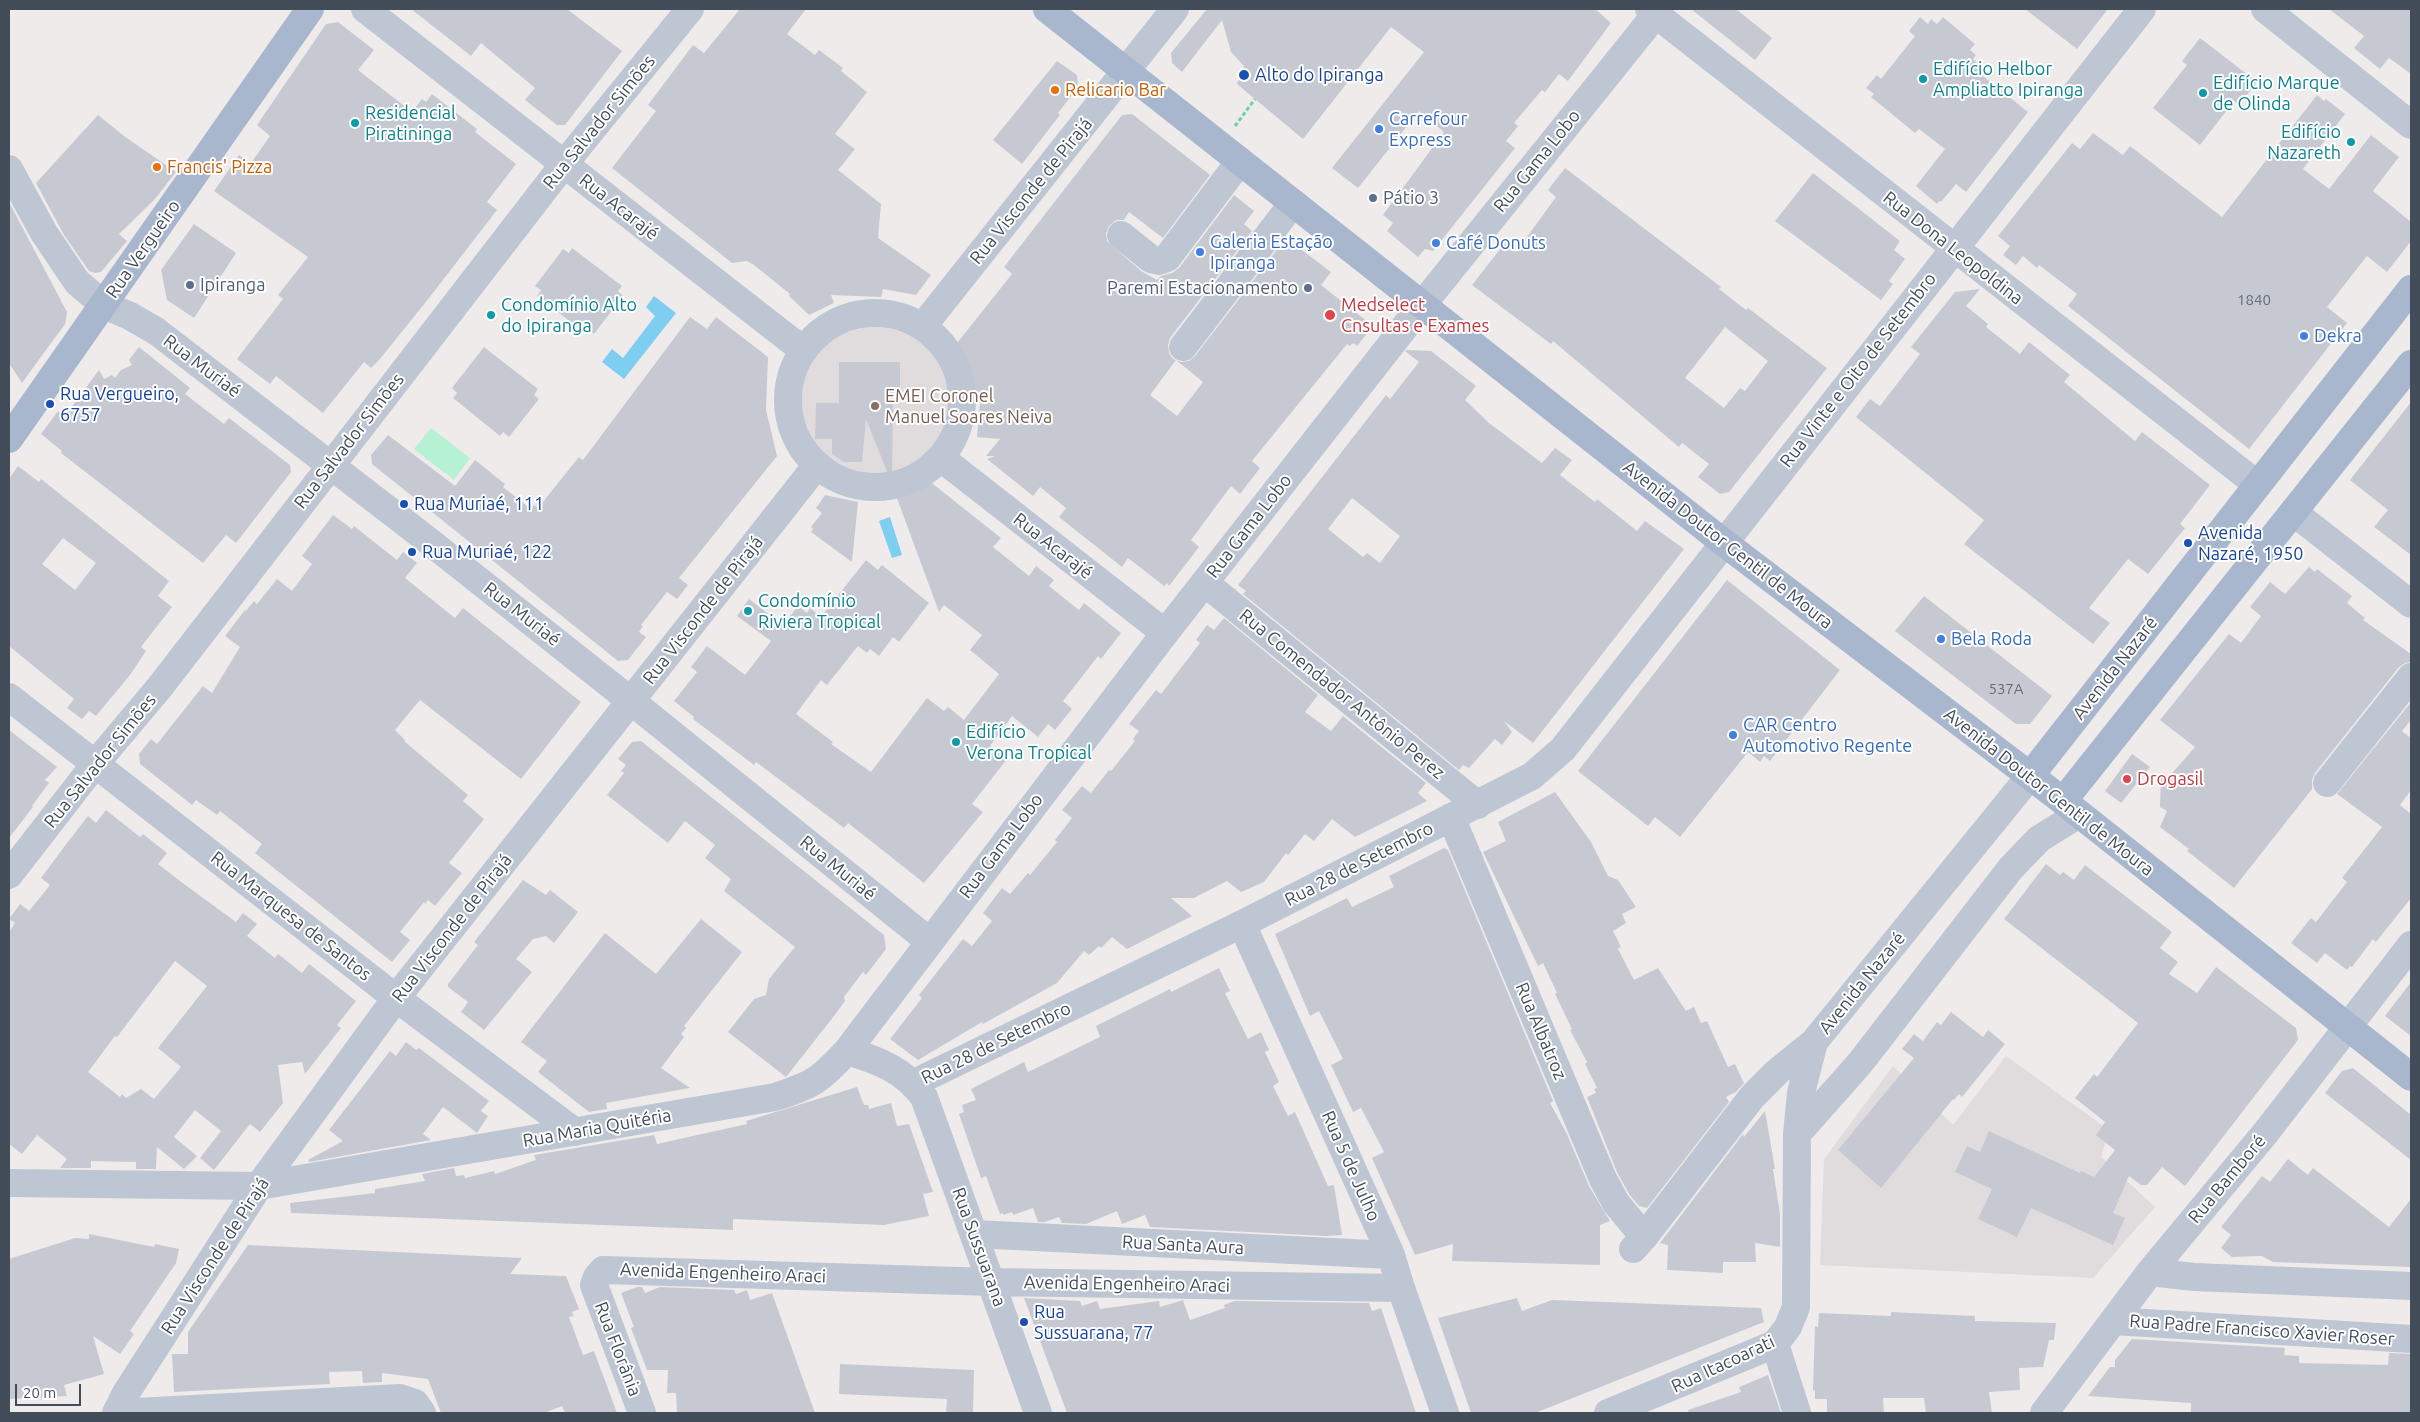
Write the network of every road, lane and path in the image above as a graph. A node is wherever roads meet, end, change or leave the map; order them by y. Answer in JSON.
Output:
{"nodes":[{"id":1,"x":310,"y":9,"type":"edge"},
{"id":2,"x":365,"y":9,"type":"edge"},
{"id":3,"x":690,"y":9,"type":"edge"},
{"id":4,"x":1047,"y":9,"type":"edge"},
{"id":5,"x":1175,"y":9,"type":"edge"},
{"id":6,"x":2142,"y":9,"type":"edge"},
{"id":7,"x":2266,"y":9,"type":"edge"},
{"id":8,"x":1655,"y":11,"type":"edge"},
{"id":9,"x":1126,"y":71,"type":"junction"},
{"id":10,"x":1255,"y":98,"type":"dead end"},
{"id":11,"x":2411,"y":125,"type":"edge"},
{"id":12,"x":1231,"y":153,"type":"junction"},
{"id":13,"x":564,"y":164,"type":"junction"},
{"id":14,"x":9,"y":169,"type":"edge"},
{"id":15,"x":1293,"y":203,"type":"junction"},
{"id":16,"x":1121,"y":235,"type":"dead end"},
{"id":17,"x":1953,"y":248,"type":"junction"},
{"id":18,"x":2411,"y":289,"type":"edge"},
{"id":19,"x":104,"y":305,"type":"junction"},
{"id":20,"x":1422,"y":305,"type":"junction"},
{"id":21,"x":923,"y":326,"type":"junction"},
{"id":22,"x":1183,"y":347,"type":"dead end"},
{"id":23,"x":803,"y":350,"type":"junction"},
{"id":24,"x":2411,"y":364,"type":"edge"},
{"id":25,"x":9,"y":439,"type":"edge"},
{"id":26,"x":940,"y":458,"type":"junction"},
{"id":27,"x":331,"y":464,"type":"junction"},
{"id":28,"x":817,"y":465,"type":"junction"},
{"id":29,"x":2258,"y":485,"type":"junction"},
{"id":30,"x":2293,"y":512,"type":"junction"},
{"id":31,"x":1723,"y":542,"type":"junction"},
{"id":32,"x":1205,"y":583,"type":"junction"},
{"id":33,"x":2411,"y":604,"type":"edge"},
{"id":34,"x":1165,"y":633,"type":"junction"},
{"id":35,"x":2411,"y":677,"type":"edge"},
{"id":36,"x":9,"y":697,"type":"edge"},
{"id":37,"x":631,"y":701,"type":"junction"},
{"id":38,"x":2051,"y":749,"type":"junction"},
{"id":39,"x":1998,"y":751,"type":"junction"},
{"id":40,"x":95,"y":764,"type":"junction"},
{"id":41,"x":2030,"y":776,"type":"junction"},
{"id":42,"x":2327,"y":783,"type":"dead end"},
{"id":43,"x":1478,"y":805,"type":"junction"},
{"id":44,"x":2071,"y":808,"type":"junction"},
{"id":45,"x":1451,"y":817,"type":"junction"},
{"id":46,"x":9,"y":875,"type":"edge"},
{"id":47,"x":1242,"y":924,"type":"junction"},
{"id":48,"x":928,"y":941,"type":"junction"},
{"id":49,"x":2411,"y":944,"type":"edge"},
{"id":50,"x":396,"y":998,"type":"junction"},
{"id":51,"x":2348,"y":1026,"type":"junction"},
{"id":52,"x":1814,"y":1042,"type":"junction"},
{"id":53,"x":847,"y":1050,"type":"junction"},
{"id":54,"x":2411,"y":1077,"type":"edge"},
{"id":55,"x":914,"y":1083,"type":"junction"},
{"id":56,"x":575,"y":1132,"type":"junction"},
{"id":57,"x":1797,"y":1134,"type":"junction"},
{"id":58,"x":9,"y":1183,"type":"edge"},
{"id":59,"x":259,"y":1186,"type":"junction"},
{"id":60,"x":975,"y":1234,"type":"junction"},
{"id":61,"x":1638,"y":1243,"type":"joint"},
{"id":62,"x":1391,"y":1255,"type":"junction"},
{"id":63,"x":2150,"y":1272,"type":"junction"},
{"id":64,"x":1798,"y":1280,"type":"joint"},
{"id":65,"x":992,"y":1282,"type":"junction"},
{"id":66,"x":594,"y":1285,"type":"joint"},
{"id":67,"x":2411,"y":1286,"type":"edge"},
{"id":68,"x":1401,"y":1288,"type":"junction"},
{"id":69,"x":2113,"y":1321,"type":"junction"},
{"id":70,"x":2411,"y":1340,"type":"edge"},
{"id":71,"x":1775,"y":1344,"type":"junction"},
{"id":72,"x":1665,"y":1403,"type":"edge"},
{"id":73,"x":117,"y":1413,"type":"edge"},
{"id":74,"x":422,"y":1413,"type":"edge"},
{"id":75,"x":642,"y":1413,"type":"edge"},
{"id":76,"x":1038,"y":1413,"type":"edge"},
{"id":77,"x":1445,"y":1413,"type":"edge"},
{"id":78,"x":1608,"y":1413,"type":"edge"},
{"id":79,"x":1797,"y":1413,"type":"edge"},
{"id":80,"x":2044,"y":1413,"type":"edge"}],
"edges":[{"from":1,"to":19,"type":"main road","name":"Rua Vergueiro"},
{"from":2,"to":13,"type":"street","name":"Rua Acarajé"},
{"from":3,"to":13,"type":"street","name":"Rua Salvador Simões"},
{"from":4,"to":9,"type":"main road","name":"Avenida Doutor Gentil de Moura"},
{"from":5,"to":9,"type":"street","name":"Rua Visconde de Pirajá"},
{"from":6,"to":17,"type":"street","name":"Rua Vinte e Oito de Setembro"},
{"from":7,"to":11,"type":"street"},
{"from":8,"to":17,"type":"street","name":"Rua Dona Leopoldina"},
{"from":8,"to":20,"type":"street","name":"Rua Gama Lobo"},
{"from":9,"to":12,"type":"main road","name":"Avenida Doutor Gentil de Moura"},
{"from":9,"to":21,"type":"street","name":"Rua Visconde de Pirajá"},
{"from":10,"to":12,"type":"path"},
{"from":12,"to":15,"type":"main road","name":"Avenida Doutor Gentil de Moura"},
{"from":12,"to":16,"type":"street"},
{"from":13,"to":23,"type":"street","name":"Rua Acarajé"},
{"from":13,"to":27,"type":"street","name":"Rua Salvador Simões"},
{"from":14,"to":19,"type":"street","name":"Rua Muriaé"},
{"from":15,"to":20,"type":"main road","name":"Avenida Doutor Gentil de Moura"},
{"from":15,"to":22,"type":"street"},
{"from":17,"to":29,"type":"street","name":"Rua Dona Leopoldina"},
{"from":17,"to":31,"type":"street","name":"Rua Vinte e Oito de Setembro"},
{"from":18,"to":29,"type":"main road","name":"Avenida Nazaré"},
{"from":19,"to":25,"type":"main road","name":"Rua Vergueiro"},
{"from":19,"to":27,"type":"street","name":"Rua Muriaé"},
{"from":20,"to":31,"type":"main road","name":"Avenida Doutor Gentil de Moura"},
{"from":20,"to":32,"type":"street","name":"Rua Gama Lobo"},
{"from":21,"to":23,"type":"street"},
{"from":21,"to":26,"type":"street"},
{"from":23,"to":28,"type":"street"},
{"from":24,"to":30,"type":"main road"},
{"from":26,"to":28,"type":"street"},
{"from":26,"to":34,"type":"street","name":"Rua Acarajé"},
{"from":27,"to":37,"type":"street","name":"Rua Muriaé"},
{"from":27,"to":40,"type":"street","name":"Rua Salvador Simões"},
{"from":28,"to":37,"type":"street","name":"Rua Visconde de Pirajá"},
{"from":29,"to":38,"type":"main road","name":"Avenida Nazaré"},
{"from":30,"to":33,"type":"street"},
{"from":30,"to":44,"type":"main road"},
{"from":31,"to":39,"type":"main road","name":"Avenida Doutor Gentil de Moura"},
{"from":31,"to":43,"type":"street","name":"Rua 28 de Setembro"},
{"from":32,"to":34,"type":"street","name":"Rua Gama Lobo"},
{"from":32,"to":43,"type":"street","name":"Rua Comendador Antônio Perez"},
{"from":34,"to":48,"type":"street","name":"Rua Gama Lobo"},
{"from":35,"to":42,"type":"street"},
{"from":36,"to":40,"type":"street","name":"Rua Marquesa de Santos"},
{"from":37,"to":48,"type":"street","name":"Rua Muriaé"},
{"from":37,"to":50,"type":"street","name":"Rua Visconde de Pirajá"},
{"from":38,"to":39,"type":"main road"},
{"from":38,"to":41,"type":"main road","name":"Avenida Nazaré"},
{"from":39,"to":41,"type":"main road","name":"Avenida Doutor Gentil de Moura"},
{"from":40,"to":46,"type":"street","name":"Rua Salvador Simões"},
{"from":40,"to":50,"type":"street","name":"Rua Marquesa de Santos"},
{"from":41,"to":44,"type":"main road","name":"Avenida Doutor Gentil de Moura"},
{"from":41,"to":52,"type":"street","name":"Avenida Nazaré"},
{"from":43,"to":45,"type":"street","name":"Rua 28 de Setembro"},
{"from":44,"to":51,"type":"main road","name":"Avenida Doutor Gentil de Moura"},
{"from":44,"to":57,"type":"street"},
{"from":45,"to":47,"type":"street","name":"Rua 28 de Setembro"},
{"from":45,"to":61,"type":"street","name":"Rua Albatroz"},
{"from":47,"to":55,"type":"street","name":"Rua 28 de Setembro"},
{"from":47,"to":62,"type":"street","name":"Rua 5 de Julho"},
{"from":48,"to":53,"type":"street","name":"Rua Gama Lobo"},
{"from":49,"to":51,"type":"street","name":"Rua Bamboré"},
{"from":50,"to":56,"type":"street","name":"Rua Marquesa de Santos"},
{"from":50,"to":59,"type":"street","name":"Rua Visconde de Pirajá"},
{"from":51,"to":54,"type":"main road","name":"Avenida Doutor Gentil de Moura"},
{"from":51,"to":63,"type":"street","name":"Rua Bamboré"},
{"from":52,"to":57,"type":"street","name":"Avenida Nazaré"},
{"from":52,"to":61,"type":"street","name":"Avenida Nazaré"},
{"from":53,"to":55,"type":"street"},
{"from":53,"to":56,"type":"street","name":"Rua Maria Quitéria"},
{"from":55,"to":60,"type":"street","name":"Rua Sussuarana"},
{"from":56,"to":59,"type":"street","name":"Rua Maria Quitéria"},
{"from":57,"to":64,"type":"street","name":"Avenida Nazaré"},
{"from":58,"to":59,"type":"street"},
{"from":59,"to":73,"type":"street","name":"Rua Visconde de Pirajá"},
{"from":60,"to":62,"type":"street","name":"Rua Santa Aura"},
{"from":60,"to":65,"type":"street","name":"Rua Sussuarana"},
{"from":62,"to":68,"type":"street","name":"Rua 5 de Julho"},
{"from":63,"to":67,"type":"street"},
{"from":63,"to":69,"type":"street","name":"Rua Bamboré"},
{"from":64,"to":71,"type":"street","name":"Rua Itacoarati"},
{"from":65,"to":66,"type":"street","name":"Avenida Engenheiro Araci"},
{"from":65,"to":68,"type":"street","name":"Avenida Engenheiro Araci"},
{"from":65,"to":76,"type":"street","name":"Rua Sussuarana"},
{"from":66,"to":75,"type":"street","name":"Rua Florânia"},
{"from":68,"to":77,"type":"street","name":"Rua 5 de Julho"},
{"from":69,"to":70,"type":"street","name":"Rua Padre Francisco Xavier Roser"},
{"from":69,"to":80,"type":"street","name":"Rua Bamboré"},
{"from":71,"to":72,"type":"street","name":"Rua Itacoarati"},
{"from":71,"to":79,"type":"street"},
{"from":72,"to":78,"type":"street","name":"Rua Itacoarati"},
{"from":73,"to":74,"type":"street"}]}
